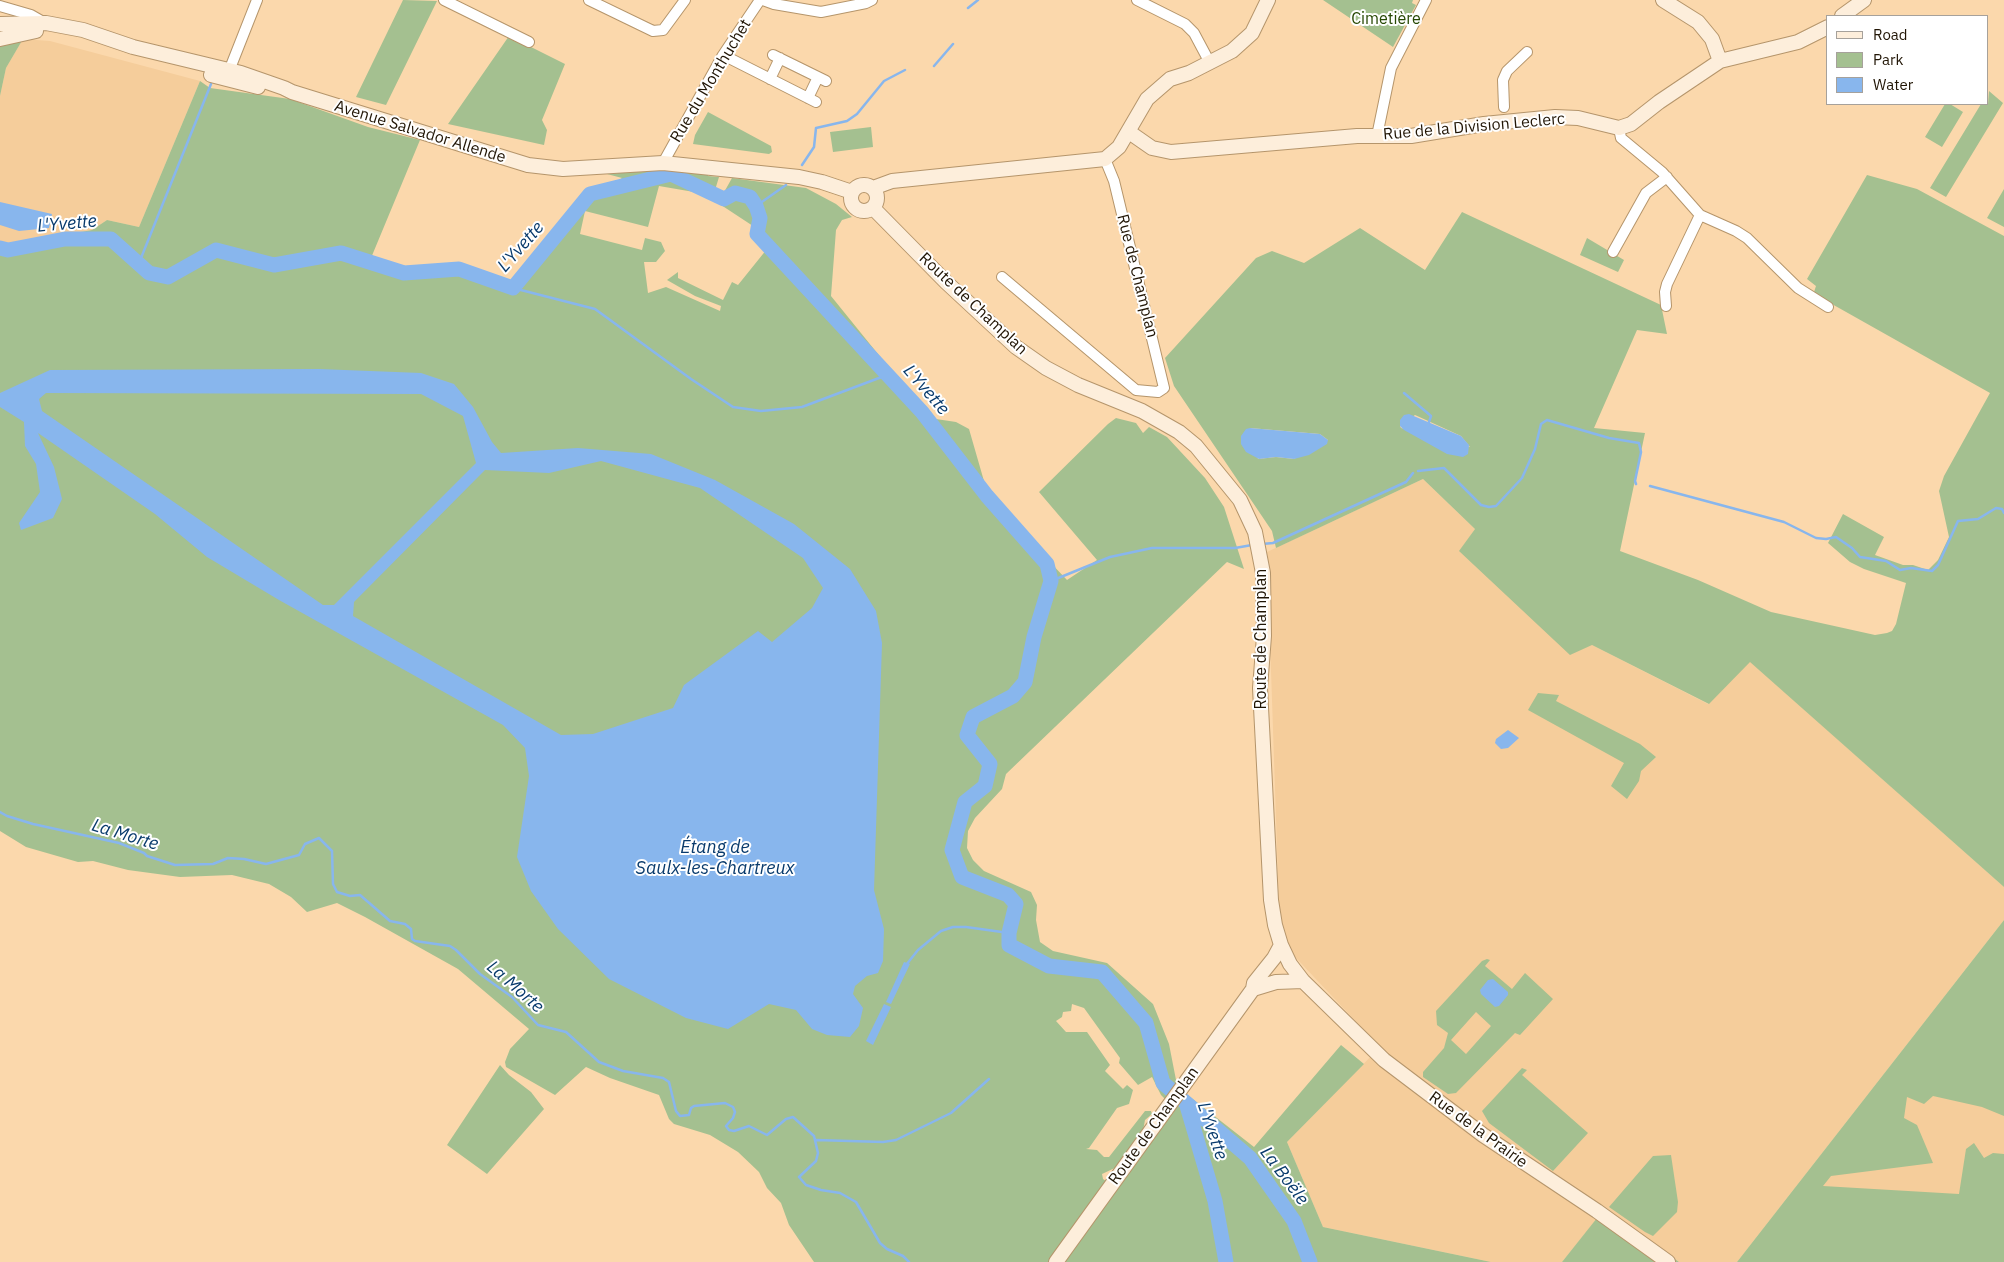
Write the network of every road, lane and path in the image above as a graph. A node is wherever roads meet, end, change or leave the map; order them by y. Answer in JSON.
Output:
{"nodes":[{"id":1,"x":257,"y":0,"type":"edge"},
{"id":2,"x":444,"y":0,"type":"edge"},
{"id":3,"x":589,"y":0,"type":"edge"},
{"id":4,"x":685,"y":0,"type":"edge"},
{"id":5,"x":762,"y":0,"type":"edge"},
{"id":6,"x":872,"y":0,"type":"edge"},
{"id":7,"x":1137,"y":0,"type":"edge"},
{"id":8,"x":1268,"y":0,"type":"edge"},
{"id":9,"x":1426,"y":0,"type":"edge"},
{"id":10,"x":1663,"y":0,"type":"edge"},
{"id":11,"x":1864,"y":0,"type":"edge"},
{"id":12,"x":0,"y":6,"type":"edge"},
{"id":13,"x":1843,"y":15,"type":"edge"},
{"id":14,"x":46,"y":23,"type":"junction"},
{"id":15,"x":0,"y":24,"type":"edge"},
{"id":16,"x":1826,"y":28,"type":"edge"},
{"id":17,"x":0,"y":39,"type":"edge"},
{"id":18,"x":529,"y":42,"type":"dead end"},
{"id":19,"x":1527,"y":52,"type":"dead end"},
{"id":20,"x":723,"y":55,"type":"junction"},
{"id":21,"x":1720,"y":61,"type":"junction"},
{"id":22,"x":1210,"y":63,"type":"junction"},
{"id":23,"x":227,"y":74,"type":"junction"},
{"id":24,"x":770,"y":80,"type":"junction"},
{"id":25,"x":1495,"y":118,"type":"junction"},
{"id":26,"x":1619,"y":128,"type":"junction"},
{"id":27,"x":1129,"y":132,"type":"junction"},
{"id":28,"x":1377,"y":136,"type":"junction"},
{"id":29,"x":1105,"y":159,"type":"junction"},
{"id":30,"x":663,"y":163,"type":"junction"},
{"id":31,"x":1666,"y":177,"type":"junction"},
{"id":32,"x":873,"y":188,"type":"junction"},
{"id":33,"x":852,"y":192,"type":"junction"},
{"id":34,"x":874,"y":206,"type":"junction"},
{"id":35,"x":1700,"y":215,"type":"junction"},
{"id":36,"x":1613,"y":252,"type":"dead end"},
{"id":37,"x":1002,"y":277,"type":"dead end"},
{"id":38,"x":1666,"y":306,"type":"dead end"},
{"id":39,"x":1828,"y":307,"type":"dead end"},
{"id":40,"x":1281,"y":945,"type":"junction"},
{"id":41,"x":1303,"y":981,"type":"junction"},
{"id":42,"x":1253,"y":990,"type":"junction"},
{"id":43,"x":1056,"y":1262,"type":"edge"},
{"id":44,"x":1668,"y":1262,"type":"edge"}],
"edges":[{"from":1,"to":23,"type":"street"},
{"from":2,"to":18,"type":"street"},
{"from":3,"to":4,"type":"street"},
{"from":5,"to":6,"type":"street"},
{"from":5,"to":20,"type":"street","name":"Rue du Monthuchet"},
{"from":7,"to":22,"type":"street"},
{"from":8,"to":22,"type":"main road"},
{"from":9,"to":28,"type":"street"},
{"from":10,"to":21,"type":"main road"},
{"from":11,"to":13,"type":"main road"},
{"from":12,"to":14,"type":"street","name":"Avenue Salvador Allende"},
{"from":14,"to":15,"type":"main road"},
{"from":14,"to":23,"type":"main road","name":"Avenue Salvador Allende"},
{"from":16,"to":21,"type":"main road"},
{"from":17,"to":23,"type":"main road"},
{"from":19,"to":25,"type":"street","name":"Rue de la Division Leclerc"},
{"from":20,"to":24,"type":"street"},
{"from":20,"to":30,"type":"street","name":"Rue du Monthuchet"},
{"from":21,"to":26,"type":"main road"},
{"from":22,"to":27,"type":"main road"},
{"from":23,"to":30,"type":"main road","name":"Avenue Salvador Allende"},
{"from":24,"to":24,"type":"street"},
{"from":25,"to":26,"type":"main road","name":"Rue de la Division Leclerc"},
{"from":25,"to":28,"type":"main road","name":"Rue de la Division Leclerc"},
{"from":26,"to":31,"type":"street"},
{"from":27,"to":28,"type":"main road","name":"Rue de la Division Leclerc"},
{"from":27,"to":29,"type":"main road"},
{"from":29,"to":32,"type":"main road"},
{"from":29,"to":37,"type":"street","name":"Rue de Champlan"},
{"from":30,"to":33,"type":"main road","name":"Avenue Salvador Allende"},
{"from":31,"to":35,"type":"street"},
{"from":31,"to":36,"type":"street"},
{"from":32,"to":33,"type":"main road"},
{"from":32,"to":34,"type":"main road"},
{"from":33,"to":34,"type":"main road"},
{"from":34,"to":40,"type":"main road","name":"Route de Champlan"},
{"from":35,"to":38,"type":"street"},
{"from":35,"to":39,"type":"street"},
{"from":40,"to":41,"type":"main road","name":"Route de Champlan"},
{"from":40,"to":42,"type":"main road","name":"Route de Champlan"},
{"from":41,"to":42,"type":"main road"},
{"from":41,"to":44,"type":"main road","name":"Rue de la Prairie"},
{"from":42,"to":43,"type":"main road","name":"Route de Champlan"}]}
